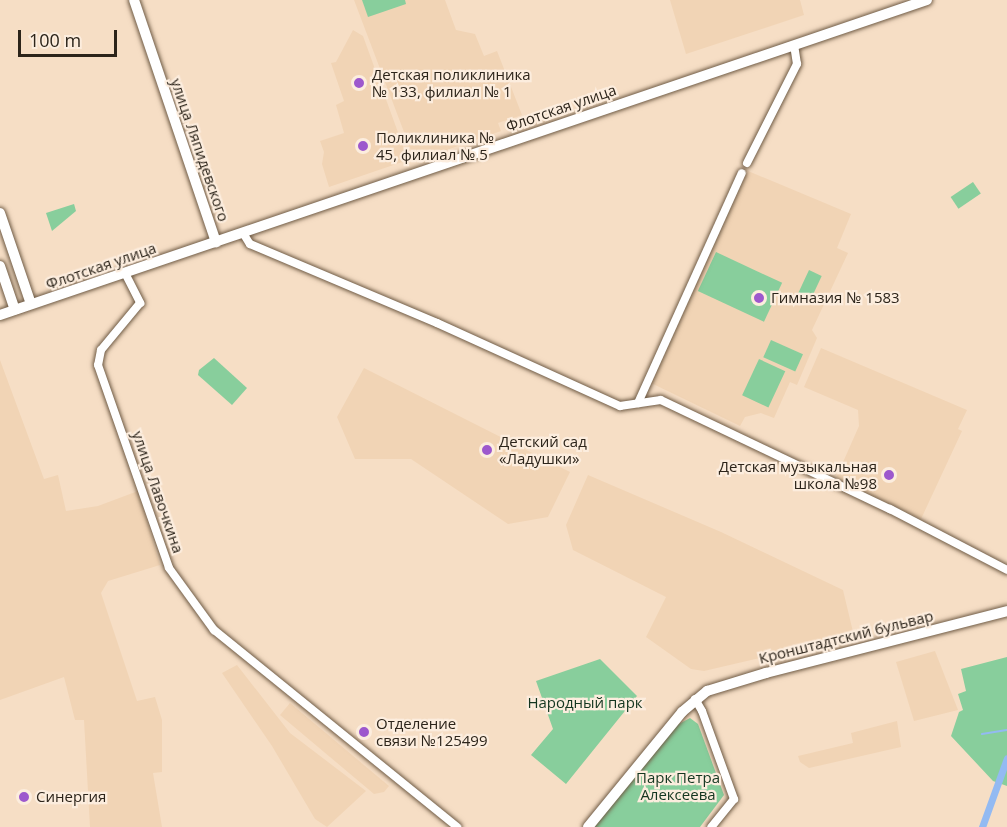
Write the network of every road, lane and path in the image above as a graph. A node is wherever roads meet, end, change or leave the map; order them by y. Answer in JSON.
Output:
{"nodes":[{"id":1,"x":134,"y":0,"type":"edge"},
{"id":2,"x":927,"y":0,"type":"edge"},
{"id":3,"x":794,"y":45,"type":"junction"},
{"id":4,"x":747,"y":163,"type":"dead end"},
{"id":5,"x":742,"y":173,"type":"dead end"},
{"id":6,"x":0,"y":213,"type":"edge"},
{"id":7,"x":243,"y":233,"type":"junction"},
{"id":8,"x":216,"y":242,"type":"junction"},
{"id":9,"x":0,"y":266,"type":"edge"},
{"id":10,"x":125,"y":273,"type":"junction"},
{"id":11,"x":31,"y":304,"type":"junction"},
{"id":12,"x":15,"y":310,"type":"junction"},
{"id":13,"x":0,"y":315,"type":"edge"},
{"id":14,"x":638,"y":403,"type":"junction"},
{"id":15,"x":1007,"y":570,"type":"edge"},
{"id":16,"x":1007,"y":611,"type":"edge"},
{"id":17,"x":695,"y":699,"type":"junction"},
{"id":18,"x":457,"y":827,"type":"edge"},
{"id":19,"x":588,"y":827,"type":"edge"},
{"id":20,"x":711,"y":827,"type":"edge"}],
"edges":[{"from":1,"to":8,"type":"main road","name":"улица Ляпидевского"},
{"from":2,"to":3,"type":"main road","name":"Флотская улица"},
{"from":3,"to":4,"type":"street"},
{"from":3,"to":7,"type":"main road","name":"Флотская улица"},
{"from":5,"to":14,"type":"street"},
{"from":6,"to":11,"type":"main road"},
{"from":7,"to":8,"type":"main road","name":"Флотская улица"},
{"from":7,"to":14,"type":"street"},
{"from":8,"to":10,"type":"main road","name":"Флотская улица"},
{"from":9,"to":12,"type":"main road"},
{"from":10,"to":11,"type":"main road","name":"Флотская улица"},
{"from":10,"to":18,"type":"street","name":"улица Лавочкина"},
{"from":11,"to":12,"type":"main road","name":"Флотская улица"},
{"from":12,"to":13,"type":"main road","name":"Флотская улица"},
{"from":14,"to":15,"type":"street"},
{"from":16,"to":17,"type":"main road","name":"Кронштадтский бульвар"},
{"from":17,"to":19,"type":"main road","name":"Кронштадтский бульвар"},
{"from":17,"to":20,"type":"street"}]}
